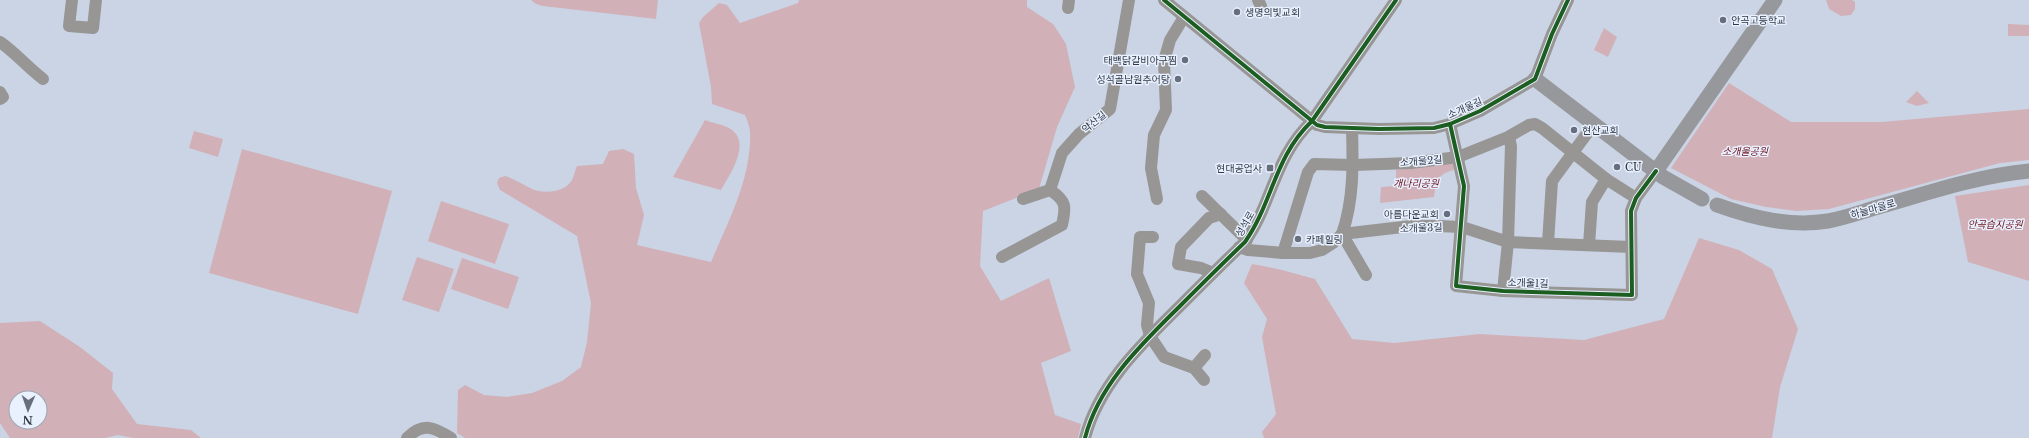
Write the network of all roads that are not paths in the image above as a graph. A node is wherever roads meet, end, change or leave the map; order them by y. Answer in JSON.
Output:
{"nodes":[{"id":1,"x":72,"y":0,"type":"edge"},
{"id":2,"x":96,"y":0,"type":"edge"},
{"id":3,"x":1129,"y":0,"type":"edge"},
{"id":4,"x":1164,"y":0,"type":"edge"},
{"id":5,"x":1394,"y":0,"type":"edge"},
{"id":6,"x":1568,"y":0,"type":"edge"},
{"id":7,"x":1775,"y":0,"type":"edge"},
{"id":8,"x":1184,"y":17,"type":"junction"},
{"id":9,"x":0,"y":42,"type":"edge"},
{"id":10,"x":43,"y":79,"type":"dead end"},
{"id":11,"x":1535,"y":79,"type":"junction"},
{"id":12,"x":0,"y":92,"type":"edge"},
{"id":13,"x":0,"y":99,"type":"edge"},
{"id":14,"x":1312,"y":121,"type":"junction"},
{"id":15,"x":1450,"y":124,"type":"junction"},
{"id":16,"x":1594,"y":124,"type":"junction"},
{"id":17,"x":1352,"y":128,"type":"junction"},
{"id":18,"x":1509,"y":137,"type":"junction"},
{"id":19,"x":1573,"y":153,"type":"junction"},
{"id":20,"x":1458,"y":157,"type":"junction"},
{"id":21,"x":1353,"y":165,"type":"junction"},
{"id":22,"x":1656,"y":171,"type":"junction"},
{"id":23,"x":2029,"y":171,"type":"edge"},
{"id":24,"x":1606,"y":180,"type":"junction"},
{"id":25,"x":1050,"y":190,"type":"junction"},
{"id":26,"x":1202,"y":196,"type":"dead end"},
{"id":27,"x":1636,"y":198,"type":"junction"},
{"id":28,"x":1023,"y":199,"type":"dead end"},
{"id":29,"x":1157,"y":199,"type":"dead end"},
{"id":30,"x":1702,"y":199,"type":"dead end"},
{"id":31,"x":1717,"y":205,"type":"dead end"},
{"id":32,"x":1221,"y":214,"type":"junction"},
{"id":33,"x":1462,"y":228,"type":"junction"},
{"id":34,"x":1342,"y":234,"type":"junction"},
{"id":35,"x":1153,"y":237,"type":"dead end"},
{"id":36,"x":1508,"y":242,"type":"junction"},
{"id":37,"x":1548,"y":243,"type":"junction"},
{"id":38,"x":1243,"y":244,"type":"junction"},
{"id":39,"x":1589,"y":245,"type":"junction"},
{"id":40,"x":1631,"y":247,"type":"junction"},
{"id":41,"x":1283,"y":253,"type":"junction"},
{"id":42,"x":1002,"y":257,"type":"dead end"},
{"id":43,"x":1213,"y":273,"type":"junction"},
{"id":44,"x":1366,"y":276,"type":"dead end"},
{"id":45,"x":1503,"y":291,"type":"junction"},
{"id":46,"x":1150,"y":336,"type":"junction"},
{"id":47,"x":1205,"y":355,"type":"dead end"},
{"id":48,"x":1194,"y":368,"type":"junction"},
{"id":49,"x":1204,"y":380,"type":"dead end"},
{"id":50,"x":407,"y":438,"type":"edge"},
{"id":51,"x":451,"y":438,"type":"edge"},
{"id":52,"x":1085,"y":438,"type":"edge"}],
"edges":[{"from":1,"to":2,"type":"street"},
{"from":3,"to":25,"type":"street","name":"약산길"},
{"from":4,"to":8,"type":"street"},
{"from":5,"to":14,"type":"street","name":"성석로"},
{"from":6,"to":11,"type":"street"},
{"from":7,"to":22,"type":"main road"},
{"from":8,"to":14,"type":"street"},
{"from":8,"to":29,"type":"street"},
{"from":9,"to":10,"type":"street"},
{"from":11,"to":15,"type":"street","name":"소개울길"},
{"from":11,"to":16,"type":"main road"},
{"from":12,"to":13,"type":"street"},
{"from":14,"to":17,"type":"street","name":"소개울길"},
{"from":14,"to":38,"type":"street","name":"성석로"},
{"from":15,"to":17,"type":"street","name":"소개울길"},
{"from":15,"to":20,"type":"street","name":"소개울1길"},
{"from":16,"to":19,"type":"street"},
{"from":16,"to":22,"type":"main road"},
{"from":17,"to":21,"type":"street"},
{"from":18,"to":19,"type":"street","name":"소개울2길"},
{"from":18,"to":20,"type":"street","name":"소개울2길"},
{"from":18,"to":36,"type":"street"},
{"from":19,"to":24,"type":"street","name":"소개울2길"},
{"from":19,"to":37,"type":"street"},
{"from":20,"to":21,"type":"street","name":"소개울2길"},
{"from":20,"to":33,"type":"street","name":"소개울1길"},
{"from":21,"to":34,"type":"street"},
{"from":21,"to":41,"type":"street","name":"소개울2길"},
{"from":22,"to":27,"type":"street","name":"소개울1길"},
{"from":22,"to":30,"type":"main road"},
{"from":23,"to":31,"type":"main road","name":"하늘마을로"},
{"from":24,"to":27,"type":"street","name":"소개울2길"},
{"from":24,"to":39,"type":"street"},
{"from":25,"to":28,"type":"street"},
{"from":25,"to":42,"type":"street"},
{"from":26,"to":32,"type":"street"},
{"from":27,"to":40,"type":"street","name":"소개울1길"},
{"from":32,"to":38,"type":"street"},
{"from":32,"to":43,"type":"street"},
{"from":33,"to":34,"type":"street","name":"소개울3길"},
{"from":33,"to":36,"type":"street","name":"소개울3길"},
{"from":33,"to":45,"type":"street","name":"소개울1길"},
{"from":34,"to":41,"type":"street"},
{"from":34,"to":44,"type":"street"},
{"from":35,"to":46,"type":"street"},
{"from":36,"to":37,"type":"street","name":"소개울3길"},
{"from":36,"to":45,"type":"street"},
{"from":37,"to":39,"type":"street","name":"소개울3길"},
{"from":38,"to":41,"type":"street"},
{"from":38,"to":43,"type":"street","name":"성석로"},
{"from":39,"to":40,"type":"street","name":"소개울3길"},
{"from":40,"to":45,"type":"street","name":"소개울1길"},
{"from":43,"to":46,"type":"street","name":"성석로"},
{"from":46,"to":48,"type":"street"},
{"from":46,"to":52,"type":"street","name":"성석로"},
{"from":47,"to":48,"type":"street"},
{"from":48,"to":49,"type":"street"},
{"from":50,"to":51,"type":"street"}]}
